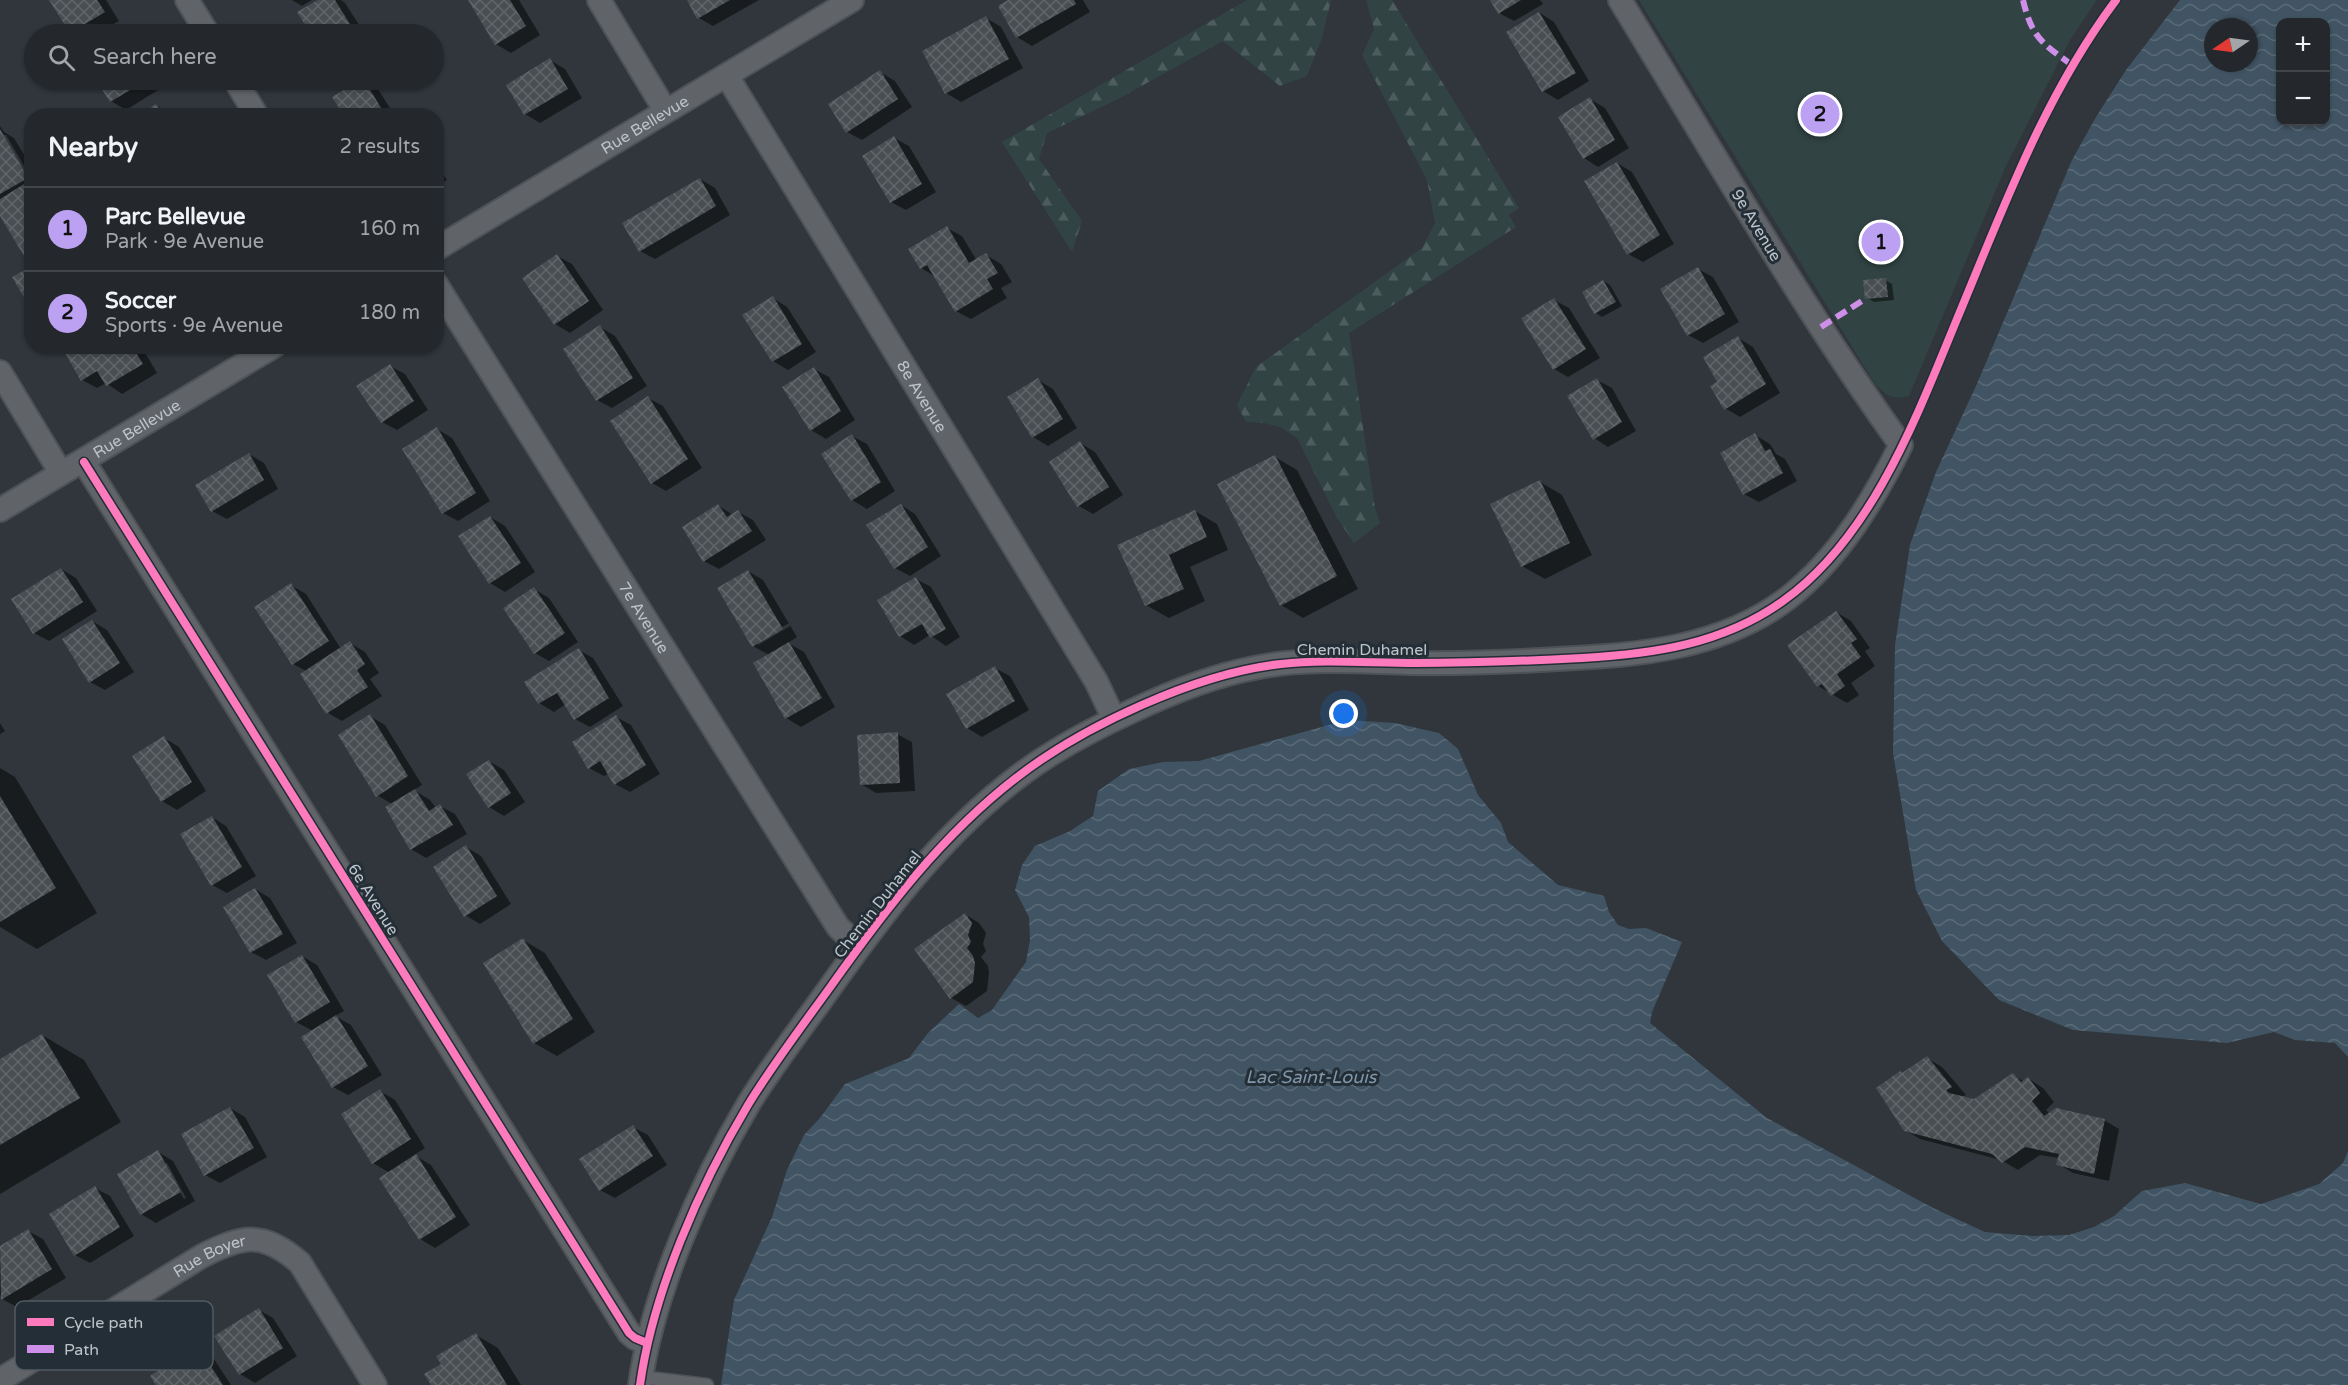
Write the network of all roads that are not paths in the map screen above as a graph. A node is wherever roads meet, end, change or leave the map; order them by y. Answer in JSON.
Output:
{"nodes":[{"id":1,"x":187,"y":0,"type":"edge"},
{"id":2,"x":599,"y":0,"type":"edge"},
{"id":3,"x":852,"y":0,"type":"edge"},
{"id":4,"x":1620,"y":0,"type":"edge"},
{"id":5,"x":202,"y":24,"type":"edge"},
{"id":6,"x":727,"y":76,"type":"junction"},
{"id":7,"x":242,"y":90,"type":"edge"},
{"id":8,"x":252,"y":108,"type":"edge"},
{"id":9,"x":665,"y":110,"type":"junction"},
{"id":10,"x":444,"y":244,"type":"edge"},
{"id":11,"x":444,"y":297,"type":"edge"},
{"id":12,"x":261,"y":354,"type":"edge"},
{"id":13,"x":0,"y":372,"type":"edge"},
{"id":14,"x":1901,"y":445,"type":"joint"},
{"id":15,"x":84,"y":462,"type":"junction"},
{"id":16,"x":61,"y":474,"type":"junction"},
{"id":17,"x":0,"y":510,"type":"edge"},
{"id":18,"x":1114,"y":719,"type":"junction"},
{"id":19,"x":859,"y":947,"type":"junction"},
{"id":20,"x":129,"y":1301,"type":"edge"},
{"id":21,"x":648,"y":1344,"type":"junction"},
{"id":22,"x":16,"y":1370,"type":"edge"},
{"id":23,"x":0,"y":1380,"type":"edge"},
{"id":24,"x":641,"y":1381,"type":"edge"},
{"id":25,"x":375,"y":1385,"type":"edge"},
{"id":26,"x":706,"y":1385,"type":"edge"}],
"edges":[{"from":1,"to":5,"type":"street"},
{"from":2,"to":9,"type":"street"},
{"from":3,"to":6,"type":"street","name":"Rue Bellevue"},
{"from":4,"to":14,"type":"street","name":"9e Avenue"},
{"from":6,"to":9,"type":"street","name":"Rue Bellevue"},
{"from":6,"to":18,"type":"street","name":"8e Avenue"},
{"from":7,"to":8,"type":"street"},
{"from":9,"to":10,"type":"street","name":"Rue Bellevue"},
{"from":11,"to":19,"type":"street","name":"7e Avenue"},
{"from":12,"to":15,"type":"street","name":"Rue Bellevue"},
{"from":13,"to":16,"type":"street"},
{"from":14,"to":18,"type":"street","name":"Chemin Duhamel"},
{"from":15,"to":16,"type":"street","name":"Rue Bellevue"},
{"from":15,"to":21,"type":"street","name":"6e Avenue"},
{"from":16,"to":17,"type":"street","name":"Rue Bellevue"},
{"from":18,"to":19,"type":"street","name":"Chemin Duhamel"},
{"from":19,"to":21,"type":"street","name":"Chemin Duhamel"},
{"from":20,"to":25,"type":"street","name":"Rue Boyer"},
{"from":21,"to":24,"type":"street","name":"Chemin Duhamel"},
{"from":22,"to":23,"type":"street","name":"Rue Boyer"},
{"from":24,"to":26,"type":"lane"}]}
